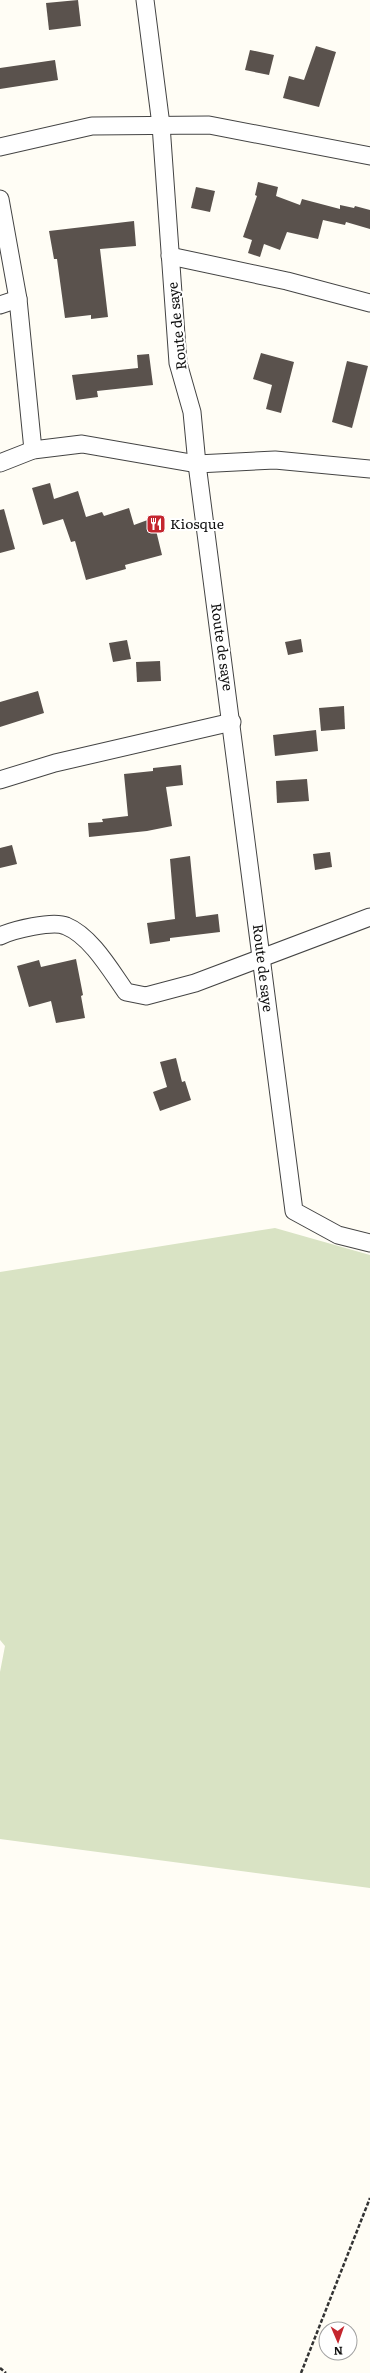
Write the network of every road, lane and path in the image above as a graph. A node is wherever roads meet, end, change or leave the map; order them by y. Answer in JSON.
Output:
{"nodes":[{"id":1,"x":145,"y":0,"type":"edge"},
{"id":2,"x":161,"y":126,"type":"junction"},
{"id":3,"x":0,"y":147,"type":"edge"},
{"id":4,"x":370,"y":156,"type":"edge"},
{"id":5,"x":0,"y":199,"type":"edge"},
{"id":6,"x":170,"y":256,"type":"junction"},
{"id":7,"x":18,"y":300,"type":"junction"},
{"id":8,"x":370,"y":303,"type":"edge"},
{"id":9,"x":0,"y":305,"type":"edge"},
{"id":10,"x":33,"y":450,"type":"junction"},
{"id":11,"x":0,"y":463,"type":"edge"},
{"id":12,"x":197,"y":464,"type":"junction"},
{"id":13,"x":370,"y":469,"type":"edge"},
{"id":14,"x":232,"y":722,"type":"junction"},
{"id":15,"x":0,"y":780,"type":"edge"},
{"id":16,"x":370,"y":917,"type":"edge"},
{"id":17,"x":0,"y":936,"type":"edge"},
{"id":18,"x":262,"y":958,"type":"junction"},
{"id":19,"x":370,"y":1243,"type":"edge"},
{"id":20,"x":370,"y":2198,"type":"edge"},
{"id":21,"x":0,"y":2368,"type":"edge"},
{"id":22,"x":6,"y":2373,"type":"edge"},
{"id":23,"x":301,"y":2373,"type":"edge"}],
"edges":[{"from":1,"to":2,"type":"street","name":"Route de saye"},
{"from":2,"to":3,"type":"street"},
{"from":2,"to":4,"type":"street"},
{"from":2,"to":6,"type":"street","name":"Route de saye"},
{"from":5,"to":7,"type":"street"},
{"from":6,"to":8,"type":"street"},
{"from":6,"to":12,"type":"street","name":"Route de saye"},
{"from":7,"to":9,"type":"street"},
{"from":7,"to":10,"type":"street"},
{"from":10,"to":11,"type":"street"},
{"from":10,"to":12,"type":"street"},
{"from":12,"to":13,"type":"street"},
{"from":12,"to":14,"type":"street","name":"Route de saye"},
{"from":14,"to":15,"type":"street"},
{"from":14,"to":18,"type":"street","name":"Route de saye"},
{"from":16,"to":18,"type":"street"},
{"from":17,"to":18,"type":"street"},
{"from":18,"to":19,"type":"street","name":"Route de saye"},
{"from":20,"to":23,"type":"path"},
{"from":21,"to":22,"type":"path"}]}
